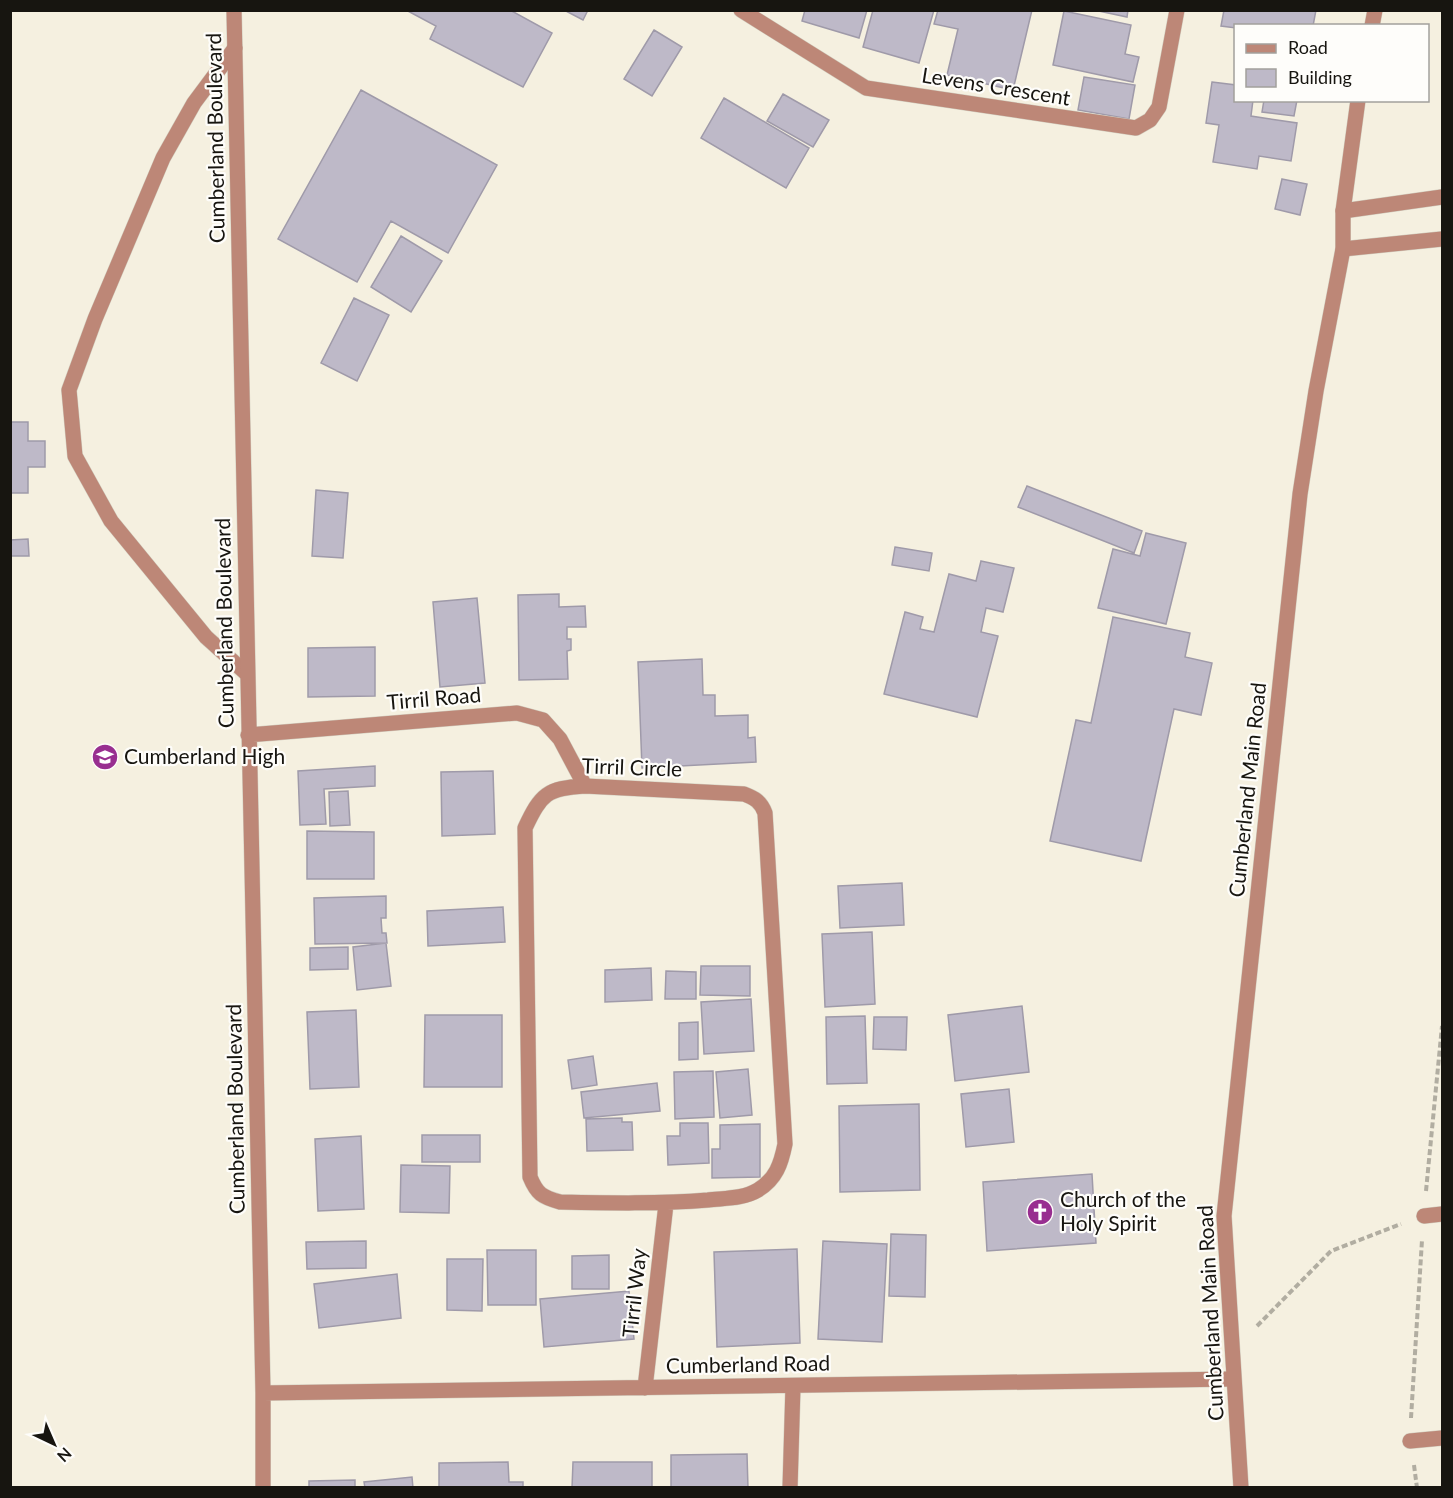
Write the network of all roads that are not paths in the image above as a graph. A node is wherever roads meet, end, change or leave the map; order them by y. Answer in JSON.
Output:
{"nodes":[{"id":1,"x":234,"y":10,"type":"edge"},
{"id":2,"x":741,"y":10,"type":"edge"},
{"id":3,"x":1177,"y":10,"type":"edge"},
{"id":4,"x":235,"y":48,"type":"junction"},
{"id":5,"x":1358,"y":102,"type":"edge"},
{"id":6,"x":1443,"y":197,"type":"edge"},
{"id":7,"x":1343,"y":211,"type":"junction"},
{"id":8,"x":1443,"y":239,"type":"edge"},
{"id":9,"x":1343,"y":249,"type":"junction"},
{"id":10,"x":247,"y":674,"type":"junction"},
{"id":11,"x":248,"y":735,"type":"junction"},
{"id":12,"x":585,"y":786,"type":"junction"},
{"id":13,"x":666,"y":1204,"type":"junction"},
{"id":14,"x":1443,"y":1214,"type":"edge"},
{"id":15,"x":1424,"y":1216,"type":"road end"},
{"id":16,"x":1233,"y":1379,"type":"junction"},
{"id":17,"x":793,"y":1386,"type":"junction"},
{"id":18,"x":645,"y":1388,"type":"junction"},
{"id":19,"x":263,"y":1393,"type":"junction"},
{"id":20,"x":1443,"y":1438,"type":"edge"},
{"id":21,"x":1410,"y":1441,"type":"road end"},
{"id":22,"x":263,"y":1488,"type":"edge"},
{"id":23,"x":790,"y":1488,"type":"edge"},
{"id":24,"x":1241,"y":1488,"type":"edge"}],
"edges":[{"from":1,"to":4,"type":"street","name":"Cumberland Boulevard"},
{"from":2,"to":3,"type":"street","name":"Levens Crescent"},
{"from":4,"to":10,"type":"street","name":"Cumberland Boulevard"},
{"from":4,"to":10,"type":"street"},
{"from":5,"to":7,"type":"street","name":"Cumberland Main Road"},
{"from":6,"to":7,"type":"street"},
{"from":7,"to":9,"type":"street","name":"Cumberland Main Road"},
{"from":8,"to":9,"type":"street"},
{"from":9,"to":16,"type":"street","name":"Cumberland Main Road"},
{"from":10,"to":11,"type":"street","name":"Cumberland Boulevard"},
{"from":11,"to":12,"type":"street","name":"Tirril Road"},
{"from":11,"to":19,"type":"street","name":"Cumberland Boulevard"},
{"from":12,"to":13,"type":"street","name":"Tirril Circle"},
{"from":12,"to":13,"type":"street","name":"Tirril Circle"},
{"from":13,"to":18,"type":"street","name":"Tirril Way"},
{"from":14,"to":15,"type":"street"},
{"from":16,"to":17,"type":"street","name":"Cumberland Road"},
{"from":16,"to":24,"type":"street","name":"Cumberland Main Road"},
{"from":17,"to":18,"type":"street","name":"Cumberland Road"},
{"from":17,"to":23,"type":"street"},
{"from":18,"to":19,"type":"street","name":"Cumberland Road"},
{"from":19,"to":22,"type":"street","name":"Cumberland Boulevard"},
{"from":20,"to":21,"type":"street"}]}
